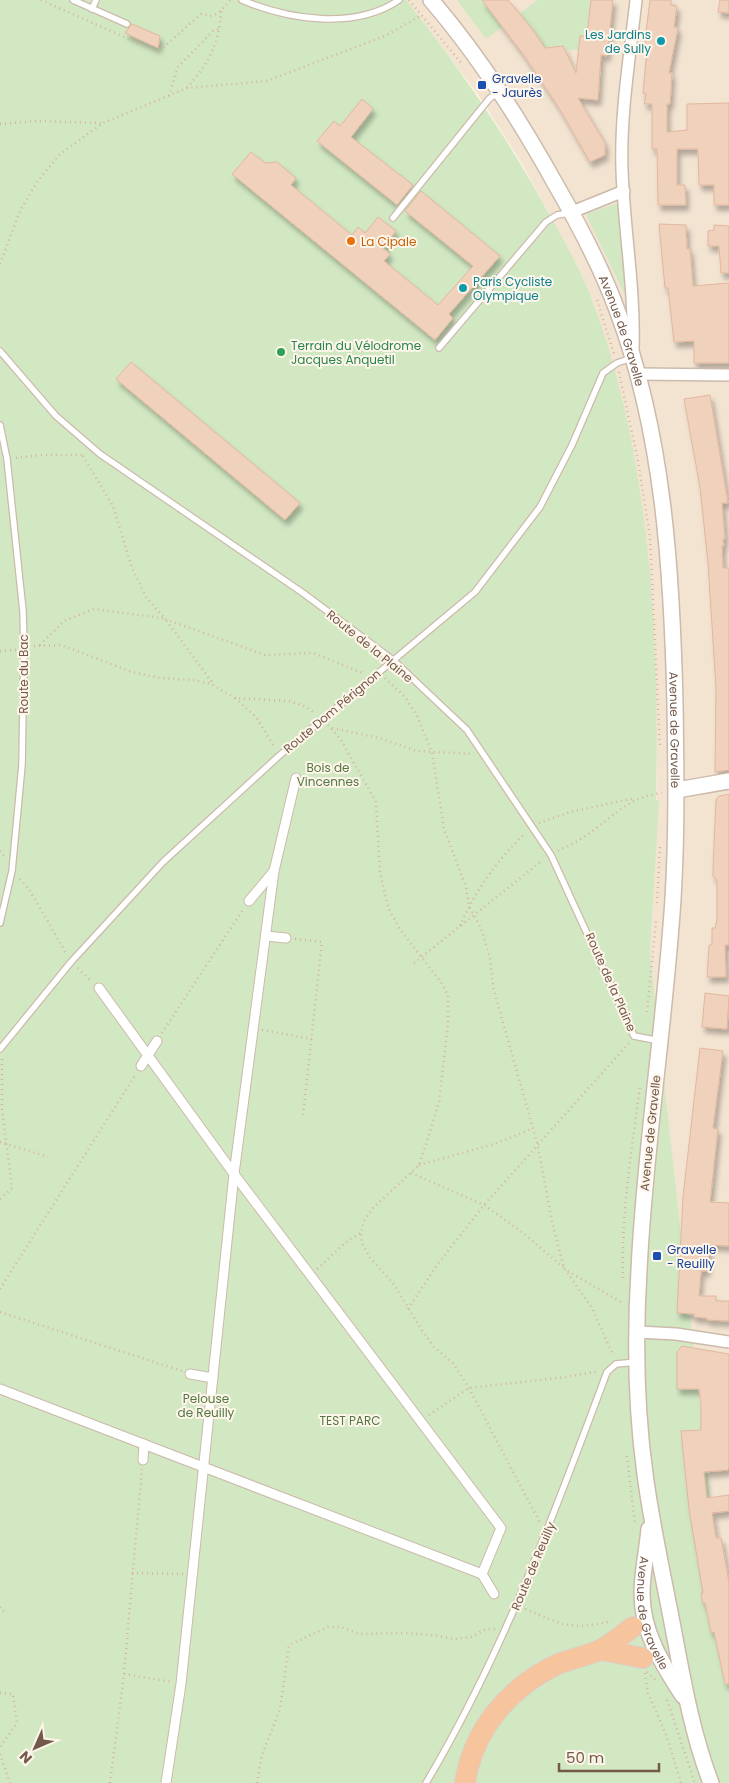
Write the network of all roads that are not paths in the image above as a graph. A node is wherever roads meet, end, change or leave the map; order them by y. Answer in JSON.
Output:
{"nodes":[{"id":1,"x":72,"y":0,"type":"edge"},
{"id":2,"x":96,"y":0,"type":"edge"},
{"id":3,"x":242,"y":0,"type":"edge"},
{"id":4,"x":399,"y":0,"type":"edge"},
{"id":5,"x":431,"y":0,"type":"edge"},
{"id":6,"x":636,"y":0,"type":"edge"},
{"id":7,"x":92,"y":9,"type":"junction"},
{"id":8,"x":127,"y":24,"type":"dead end"},
{"id":9,"x":500,"y":91,"type":"junction"},
{"id":10,"x":624,"y":191,"type":"junction"},
{"id":11,"x":572,"y":212,"type":"junction"},
{"id":12,"x":393,"y":218,"type":"dead end"},
{"id":13,"x":626,"y":314,"type":"junction"},
{"id":14,"x":439,"y":348,"type":"dead end"},
{"id":15,"x":0,"y":351,"type":"edge"},
{"id":16,"x":632,"y":358,"type":"junction"},
{"id":17,"x":637,"y":374,"type":"junction"},
{"id":18,"x":729,"y":375,"type":"edge"},
{"id":19,"x":0,"y":425,"type":"edge"},
{"id":20,"x":393,"y":660,"type":"junction"},
{"id":21,"x":296,"y":778,"type":"dead end"},
{"id":22,"x":729,"y":781,"type":"edge"},
{"id":23,"x":669,"y":791,"type":"junction"},
{"id":24,"x":274,"y":871,"type":"junction"},
{"id":25,"x":249,"y":901,"type":"road end"},
{"id":26,"x":0,"y":922,"type":"edge"},
{"id":27,"x":266,"y":936,"type":"junction"},
{"id":28,"x":286,"y":938,"type":"road end"},
{"id":29,"x":98,"y":988,"type":"road end"},
{"id":30,"x":653,"y":1040,"type":"junction"},
{"id":31,"x":157,"y":1041,"type":"road end"},
{"id":32,"x":1,"y":1048,"type":"edge"},
{"id":33,"x":148,"y":1056,"type":"junction"},
{"id":34,"x":141,"y":1066,"type":"road end"},
{"id":35,"x":234,"y":1174,"type":"junction"},
{"id":36,"x":638,"y":1332,"type":"junction"},
{"id":37,"x":729,"y":1342,"type":"edge"},
{"id":38,"x":639,"y":1362,"type":"junction"},
{"id":39,"x":190,"y":1374,"type":"road end"},
{"id":40,"x":213,"y":1378,"type":"junction"},
{"id":41,"x":0,"y":1389,"type":"edge"},
{"id":42,"x":144,"y":1444,"type":"junction"},
{"id":43,"x":143,"y":1460,"type":"road end"},
{"id":44,"x":204,"y":1467,"type":"junction"},
{"id":45,"x":650,"y":1516,"type":"junction"},
{"id":46,"x":482,"y":1574,"type":"junction"},
{"id":47,"x":666,"y":1593,"type":"junction"},
{"id":48,"x":494,"y":1594,"type":"dead end"},
{"id":49,"x":631,"y":1622,"type":"junction"},
{"id":50,"x":601,"y":1650,"type":"junction"},
{"id":51,"x":649,"y":1666,"type":"junction"},
{"id":52,"x":688,"y":1705,"type":"junction"},
{"id":53,"x":166,"y":1783,"type":"edge"},
{"id":54,"x":426,"y":1783,"type":"edge"},
{"id":55,"x":465,"y":1783,"type":"edge"},
{"id":56,"x":711,"y":1783,"type":"edge"}],
"edges":[{"from":1,"to":7,"type":"lane"},
{"from":2,"to":7,"type":"lane"},
{"from":3,"to":4,"type":"lane"},
{"from":5,"to":9,"type":"street","name":"Avenue de Gravelle"},
{"from":6,"to":10,"type":"street"},
{"from":7,"to":8,"type":"lane"},
{"from":9,"to":11,"type":"street","name":"Avenue de Gravelle"},
{"from":9,"to":12,"type":"lane"},
{"from":10,"to":11,"type":"street"},
{"from":10,"to":13,"type":"street"},
{"from":11,"to":13,"type":"street","name":"Avenue de Gravelle"},
{"from":11,"to":14,"type":"lane"},
{"from":13,"to":16,"type":"street","name":"Avenue de Gravelle"},
{"from":15,"to":20,"type":"lane","name":"Route de la Plaine"},
{"from":16,"to":17,"type":"street","name":"Avenue de Gravelle"},
{"from":16,"to":20,"type":"lane","name":"Route Dom Pérignon"},
{"from":17,"to":18,"type":"street"},
{"from":17,"to":23,"type":"street","name":"Avenue de Gravelle"},
{"from":19,"to":26,"type":"lane","name":"Route du Bac"},
{"from":20,"to":30,"type":"lane","name":"Route de la Plaine"},
{"from":20,"to":32,"type":"lane","name":"Route Dom Pérignon"},
{"from":21,"to":24,"type":"street"},
{"from":22,"to":23,"type":"street"},
{"from":23,"to":30,"type":"street","name":"Avenue de Gravelle"},
{"from":24,"to":25,"type":"street"},
{"from":24,"to":27,"type":"street"},
{"from":27,"to":28,"type":"street"},
{"from":27,"to":35,"type":"street"},
{"from":29,"to":33,"type":"street"},
{"from":30,"to":36,"type":"street","name":"Avenue de Gravelle"},
{"from":31,"to":33,"type":"street"},
{"from":33,"to":34,"type":"street"},
{"from":33,"to":35,"type":"street"},
{"from":35,"to":40,"type":"street"},
{"from":35,"to":46,"type":"street"},
{"from":36,"to":37,"type":"street"},
{"from":36,"to":38,"type":"street","name":"Avenue de Gravelle"},
{"from":38,"to":45,"type":"street","name":"Avenue de Gravelle"},
{"from":38,"to":54,"type":"lane","name":"Route de Reuilly"},
{"from":39,"to":40,"type":"street"},
{"from":40,"to":44,"type":"street"},
{"from":41,"to":42,"type":"street"},
{"from":42,"to":43,"type":"street"},
{"from":42,"to":44,"type":"street"},
{"from":44,"to":46,"type":"street"},
{"from":44,"to":53,"type":"street"},
{"from":45,"to":47,"type":"street","name":"Avenue de Gravelle"},
{"from":45,"to":49,"type":"street","name":"Avenue de Gravelle"},
{"from":46,"to":48,"type":"street"},
{"from":47,"to":49,"type":"street"},
{"from":47,"to":52,"type":"street","name":"Avenue de Gravelle"},
{"from":49,"to":50,"type":"highway"},
{"from":49,"to":51,"type":"street","name":"Avenue de Gravelle"},
{"from":50,"to":51,"type":"highway"},
{"from":50,"to":55,"type":"highway"},
{"from":51,"to":52,"type":"street","name":"Avenue de Gravelle"},
{"from":52,"to":56,"type":"street","name":"Avenue de Gravelle"}]}
